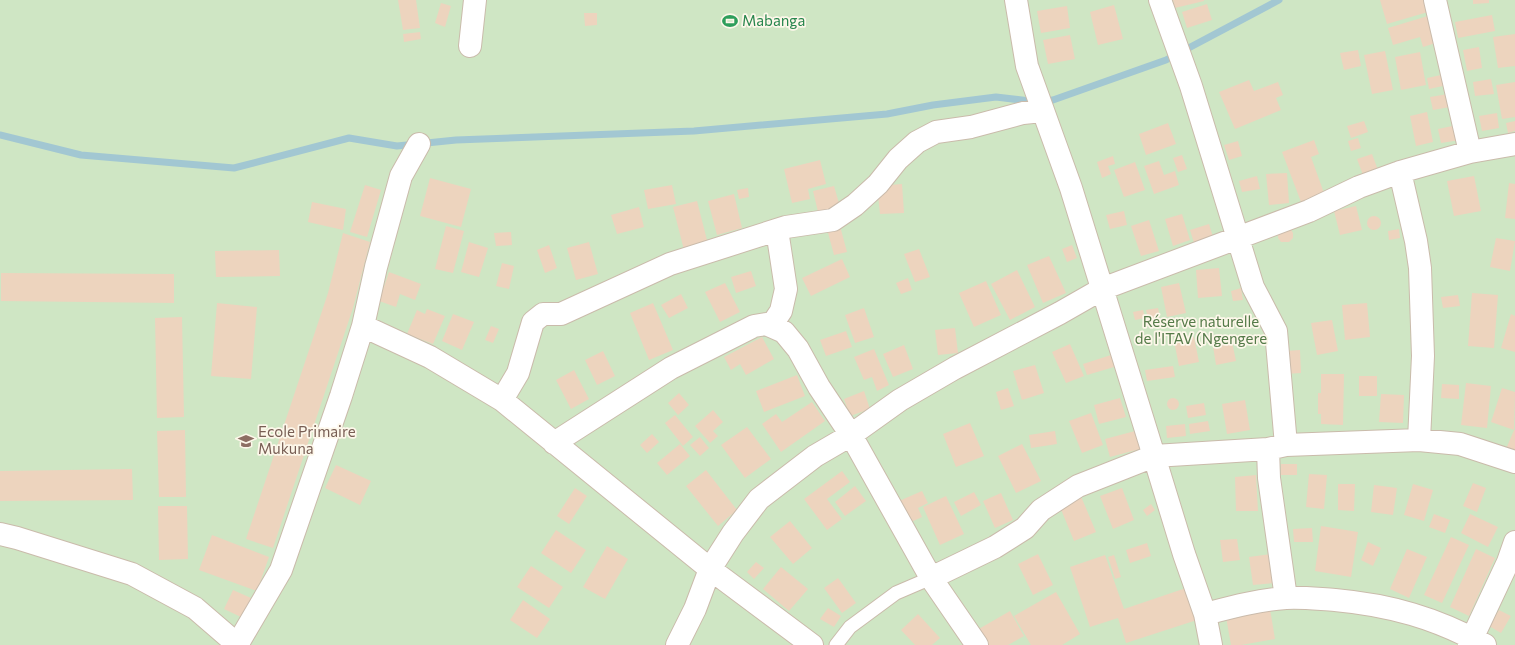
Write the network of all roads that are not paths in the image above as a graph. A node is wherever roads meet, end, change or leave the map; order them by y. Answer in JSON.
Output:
{"nodes":[{"id":1,"x":475,"y":0,"type":"edge"},
{"id":2,"x":1016,"y":0,"type":"edge"},
{"id":3,"x":1160,"y":0,"type":"edge"},
{"id":4,"x":1435,"y":0,"type":"edge"},
{"id":5,"x":470,"y":46,"type":"dead end"},
{"id":6,"x":1040,"y":105,"type":"junction"},
{"id":7,"x":419,"y":144,"type":"dead end"},
{"id":8,"x":1515,"y":144,"type":"edge"},
{"id":9,"x":1470,"y":152,"type":"junction"},
{"id":10,"x":1400,"y":172,"type":"junction"},
{"id":11,"x":777,"y":230,"type":"junction"},
{"id":12,"x":1237,"y":239,"type":"junction"},
{"id":13,"x":1102,"y":289,"type":"junction"},
{"id":14,"x":363,"y":326,"type":"junction"},
{"id":15,"x":771,"y":326,"type":"junction"},
{"id":16,"x":502,"y":400,"type":"junction"},
{"id":17,"x":851,"y":435,"type":"junction"},
{"id":18,"x":1419,"y":440,"type":"junction"},
{"id":19,"x":554,"y":443,"type":"junction"},
{"id":20,"x":1277,"y":447,"type":"junction"},
{"id":21,"x":1154,"y":456,"type":"junction"},
{"id":22,"x":1515,"y":462,"type":"edge"},
{"id":23,"x":0,"y":534,"type":"edge"},
{"id":24,"x":1513,"y":558,"type":"edge"},
{"id":25,"x":710,"y":569,"type":"junction"},
{"id":26,"x":930,"y":578,"type":"junction"},
{"id":27,"x":1286,"y":598,"type":"junction"},
{"id":28,"x":1205,"y":614,"type":"junction"},
{"id":29,"x":1475,"y":643,"type":"edge"},
{"id":30,"x":237,"y":645,"type":"edge"},
{"id":31,"x":677,"y":645,"type":"edge"},
{"id":32,"x":812,"y":645,"type":"edge"},
{"id":33,"x":836,"y":645,"type":"edge"},
{"id":34,"x":977,"y":645,"type":"edge"},
{"id":35,"x":1211,"y":645,"type":"edge"}],
"edges":[{"from":1,"to":5,"type":"street"},
{"from":2,"to":6,"type":"street"},
{"from":3,"to":12,"type":"street"},
{"from":4,"to":9,"type":"street"},
{"from":6,"to":11,"type":"street"},
{"from":6,"to":13,"type":"street"},
{"from":7,"to":14,"type":"street"},
{"from":8,"to":9,"type":"street"},
{"from":9,"to":10,"type":"street"},
{"from":10,"to":12,"type":"street"},
{"from":10,"to":18,"type":"street"},
{"from":11,"to":15,"type":"street"},
{"from":11,"to":16,"type":"street"},
{"from":12,"to":13,"type":"street"},
{"from":12,"to":20,"type":"street"},
{"from":13,"to":17,"type":"street"},
{"from":13,"to":21,"type":"street"},
{"from":14,"to":16,"type":"street"},
{"from":14,"to":30,"type":"street"},
{"from":15,"to":17,"type":"street"},
{"from":15,"to":19,"type":"street"},
{"from":16,"to":19,"type":"street"},
{"from":17,"to":25,"type":"street"},
{"from":17,"to":26,"type":"street"},
{"from":18,"to":20,"type":"street"},
{"from":18,"to":22,"type":"street"},
{"from":19,"to":25,"type":"street"},
{"from":20,"to":21,"type":"street"},
{"from":20,"to":27,"type":"street"},
{"from":21,"to":26,"type":"street"},
{"from":21,"to":28,"type":"street"},
{"from":23,"to":30,"type":"street"},
{"from":24,"to":29,"type":"street"},
{"from":25,"to":31,"type":"street"},
{"from":25,"to":32,"type":"street"},
{"from":26,"to":33,"type":"lane"},
{"from":26,"to":34,"type":"street"},
{"from":27,"to":28,"type":"street"},
{"from":27,"to":29,"type":"street"},
{"from":28,"to":35,"type":"street"}]}
